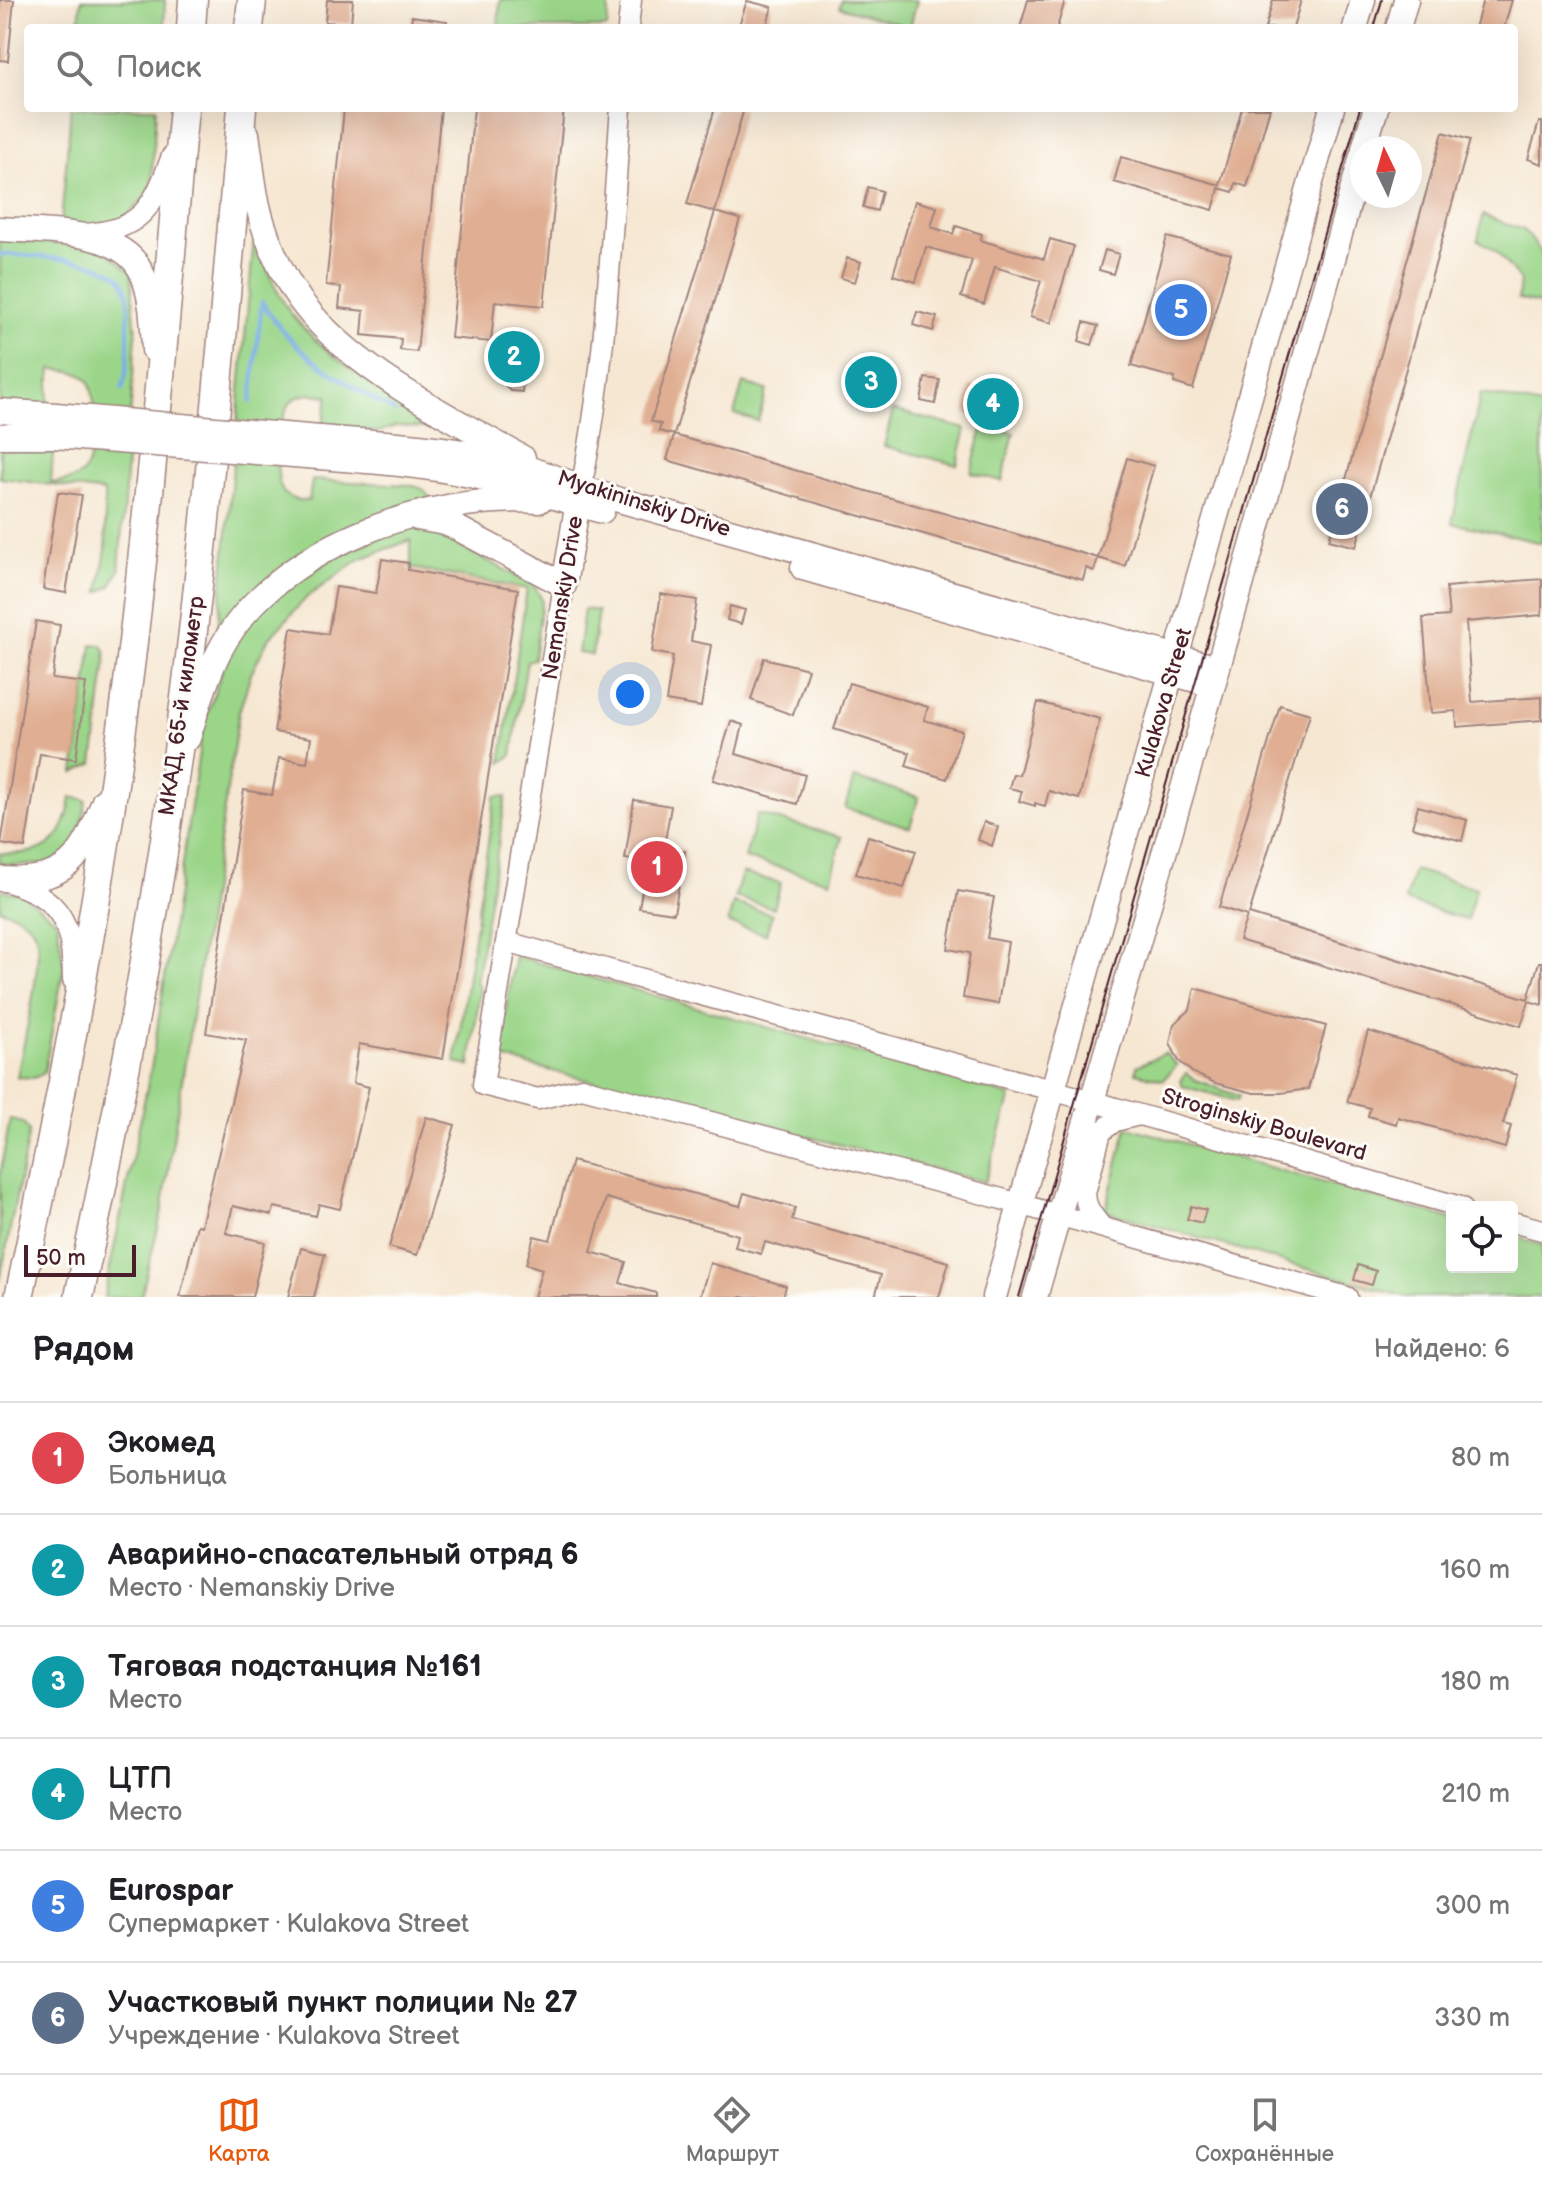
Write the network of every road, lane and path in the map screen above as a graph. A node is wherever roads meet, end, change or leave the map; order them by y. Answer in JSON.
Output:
{"nodes":[{"id":1,"x":193,"y":0,"type":"edge"},
{"id":2,"x":252,"y":0,"type":"edge"},
{"id":3,"x":631,"y":0,"type":"edge"},
{"id":4,"x":1363,"y":0,"type":"edge"},
{"id":5,"x":1406,"y":0,"type":"edge"},
{"id":6,"x":191,"y":24,"type":"edge"},
{"id":7,"x":249,"y":24,"type":"edge"},
{"id":8,"x":628,"y":24,"type":"edge"},
{"id":9,"x":1356,"y":24,"type":"edge"},
{"id":10,"x":1399,"y":24,"type":"edge"},
{"id":11,"x":243,"y":112,"type":"edge"},
{"id":12,"x":244,"y":112,"type":"edge"},
{"id":13,"x":621,"y":112,"type":"edge"},
{"id":14,"x":1331,"y":112,"type":"edge"},
{"id":15,"x":1375,"y":112,"type":"edge"},
{"id":16,"x":183,"y":119,"type":"edge"},
{"id":17,"x":1368,"y":136,"type":"edge"},
{"id":18,"x":1350,"y":199,"type":"edge"},
{"id":19,"x":0,"y":229,"type":"edge"},
{"id":20,"x":68,"y":235,"type":"junction"},
{"id":21,"x":0,"y":411,"type":"edge"},
{"id":22,"x":157,"y":411,"type":"junction"},
{"id":23,"x":55,"y":426,"type":"junction"},
{"id":24,"x":0,"y":434,"type":"edge"},
{"id":25,"x":319,"y":448,"type":"junction"},
{"id":26,"x":491,"y":448,"type":"junction"},
{"id":27,"x":463,"y":473,"type":"junction"},
{"id":28,"x":573,"y":490,"type":"junction"},
{"id":29,"x":400,"y":519,"type":"junction"},
{"id":30,"x":564,"y":585,"type":"junction"},
{"id":31,"x":1174,"y":666,"type":"junction"},
{"id":32,"x":1215,"y":677,"type":"junction"},
{"id":33,"x":117,"y":756,"type":"junction"},
{"id":34,"x":171,"y":790,"type":"junction"},
{"id":35,"x":0,"y":879,"type":"edge"},
{"id":36,"x":506,"y":942,"type":"junction"},
{"id":37,"x":74,"y":1031,"type":"junction"},
{"id":38,"x":1053,"y":1090,"type":"junction"},
{"id":39,"x":1091,"y":1100,"type":"junction"},
{"id":40,"x":1142,"y":1115,"type":"junction"},
{"id":41,"x":1446,"y":1203,"type":"edge"},
{"id":42,"x":1021,"y":1204,"type":"junction"},
{"id":43,"x":1058,"y":1214,"type":"junction"},
{"id":44,"x":1518,"y":1224,"type":"edge"},
{"id":45,"x":1101,"y":1226,"type":"junction"},
{"id":46,"x":1542,"y":1230,"type":"edge"},
{"id":47,"x":19,"y":1297,"type":"edge"},
{"id":48,"x":79,"y":1297,"type":"edge"},
{"id":49,"x":994,"y":1297,"type":"edge"},
{"id":50,"x":1035,"y":1297,"type":"edge"},
{"id":51,"x":1347,"y":1297,"type":"edge"}],
"edges":[{"from":1,"to":6,"type":"highway"},
{"from":2,"to":7,"type":"highway"},
{"from":3,"to":8,"type":"street"},
{"from":4,"to":9,"type":"main road"},
{"from":5,"to":10,"type":"main road"},
{"from":11,"to":34,"type":"highway","name":"МКАД, 65-й километр"},
{"from":12,"to":26,"type":"main road"},
{"from":13,"to":28,"type":"street","name":"Nemanskiy Drive"},
{"from":14,"to":31,"type":"main road","name":"Kulakova Street"},
{"from":15,"to":17,"type":"main road"},
{"from":16,"to":20,"type":"street"},
{"from":16,"to":22,"type":"highway"},
{"from":18,"to":32,"type":"main road","name":"Kulakova Street"},
{"from":19,"to":20,"type":"main road"},
{"from":20,"to":22,"type":"main road"},
{"from":21,"to":23,"type":"main road"},
{"from":22,"to":33,"type":"highway"},
{"from":23,"to":24,"type":"main road"},
{"from":23,"to":25,"type":"main road","name":"Myakininskiy Drive","bridge":true},
{"from":25,"to":26,"type":"main road","name":"Myakininskiy Drive"},
{"from":25,"to":27,"type":"main road","name":"Myakininskiy Drive"},
{"from":26,"to":27,"type":"main road"},
{"from":26,"to":28,"type":"main road"},
{"from":27,"to":28,"type":"main road","name":"Myakininskiy Drive"},
{"from":28,"to":29,"type":"main road"},
{"from":28,"to":30,"type":"main road","name":"Nemanskiy Drive"},
{"from":28,"to":31,"type":"main road","name":"Myakininskiy Drive"},
{"from":29,"to":30,"type":"main road"},
{"from":29,"to":34,"type":"main road"},
{"from":30,"to":36,"type":"street","name":"Nemanskiy Drive"},
{"from":31,"to":32,"type":"main road","name":"Myakininskiy Drive"},
{"from":31,"to":38,"type":"main road","name":"Kulakova Street"},
{"from":32,"to":39,"type":"main road","name":"Kulakova Street"},
{"from":33,"to":35,"type":"main road"},
{"from":33,"to":37,"type":"highway"},
{"from":34,"to":48,"type":"highway","name":"МКАД, 65-й километр"},
{"from":35,"to":37,"type":"street"},
{"from":36,"to":38,"type":"street","name":"Stroginskiy Boulevard"},
{"from":36,"to":42,"type":"street","name":"Nemanskiy Drive"},
{"from":37,"to":47,"type":"highway"},
{"from":38,"to":39,"type":"street","name":"Stroginskiy Boulevard"},
{"from":38,"to":42,"type":"main road","name":"Kulakova Street"},
{"from":39,"to":40,"type":"street","name":"Stroginskiy Boulevard"},
{"from":39,"to":43,"type":"main road","name":"Kulakova Street"},
{"from":40,"to":41,"type":"street","name":"Stroginskiy Boulevard"},
{"from":40,"to":45,"type":"street"},
{"from":42,"to":43,"type":"street"},
{"from":42,"to":49,"type":"main road","name":"Kulakova Street"},
{"from":43,"to":45,"type":"street"},
{"from":43,"to":50,"type":"main road","name":"Kulakova Street"},
{"from":44,"to":46,"type":"street"},
{"from":45,"to":51,"type":"street"}]}
